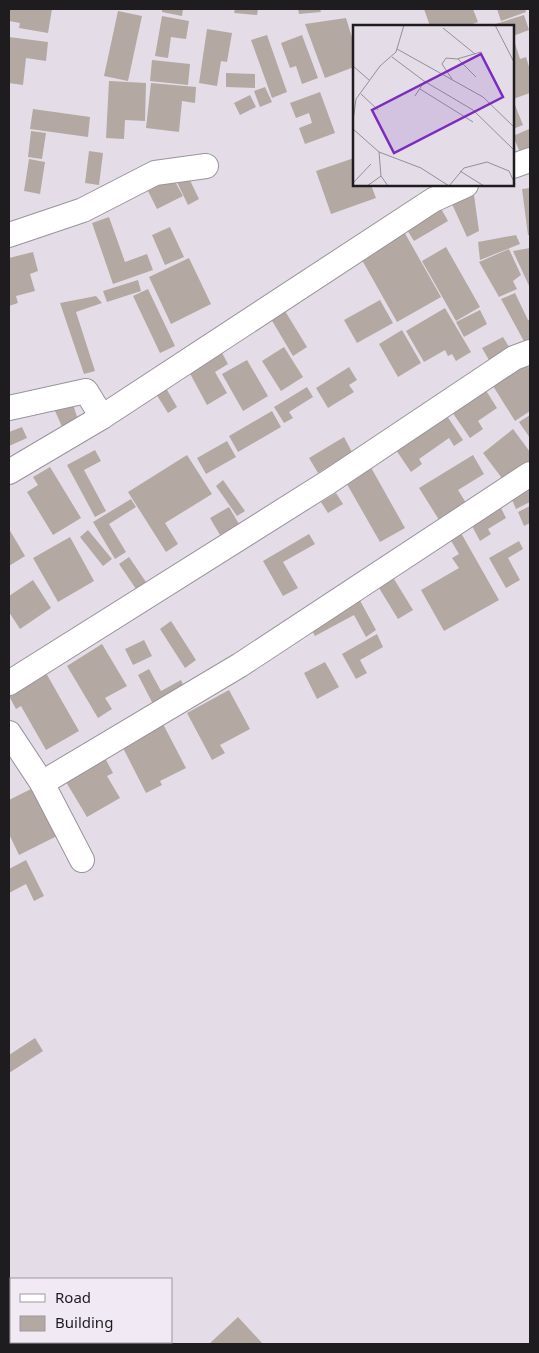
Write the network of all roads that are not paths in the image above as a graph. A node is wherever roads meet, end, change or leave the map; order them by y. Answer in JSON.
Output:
{"nodes":[{"id":1,"x":530,"y":160,"type":"edge"},
{"id":2,"x":206,"y":166,"type":"dead end"},
{"id":3,"x":514,"y":166,"type":"edge"},
{"id":4,"x":464,"y":186,"type":"edge"},
{"id":5,"x":9,"y":235,"type":"edge"},
{"id":6,"x":530,"y":352,"type":"edge"},
{"id":7,"x":9,"y":408,"type":"edge"},
{"id":8,"x":102,"y":417,"type":"junction"},
{"id":9,"x":9,"y":472,"type":"edge"},
{"id":10,"x":530,"y":474,"type":"edge"},
{"id":11,"x":9,"y":683,"type":"edge"},
{"id":12,"x":9,"y":733,"type":"edge"},
{"id":13,"x":42,"y":783,"type":"junction"},
{"id":14,"x":82,"y":860,"type":"dead end"}],
"edges":[{"from":1,"to":3,"type":"street"},
{"from":2,"to":5,"type":"street"},
{"from":4,"to":8,"type":"street"},
{"from":6,"to":11,"type":"street"},
{"from":7,"to":8,"type":"street"},
{"from":8,"to":9,"type":"street"},
{"from":10,"to":13,"type":"street"},
{"from":12,"to":13,"type":"street"},
{"from":13,"to":14,"type":"street"}]}
